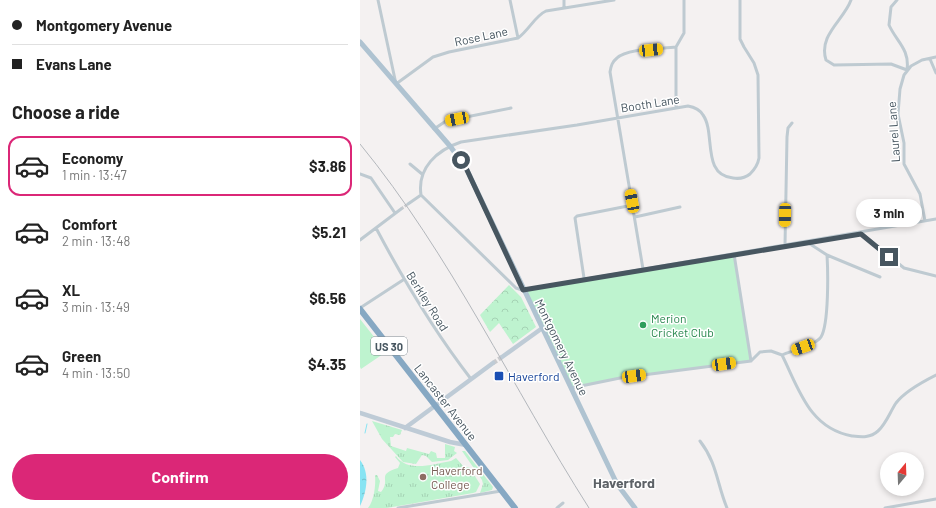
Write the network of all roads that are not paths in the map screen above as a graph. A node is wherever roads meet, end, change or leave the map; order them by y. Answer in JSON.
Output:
{"nodes":[{"id":1,"x":380,"y":0,"type":"edge"},
{"id":2,"x":510,"y":0,"type":"edge"},
{"id":3,"x":564,"y":0,"type":"edge"},
{"id":4,"x":614,"y":0,"type":"edge"},
{"id":5,"x":684,"y":0,"type":"edge"},
{"id":6,"x":740,"y":0,"type":"edge"},
{"id":7,"x":851,"y":0,"type":"edge"},
{"id":8,"x":897,"y":0,"type":"edge"},
{"id":9,"x":564,"y":8,"type":"junction"},
{"id":10,"x":518,"y":38,"type":"junction"},
{"id":11,"x":360,"y":42,"type":"edge"},
{"id":12,"x":676,"y":47,"type":"junction"},
{"id":13,"x":936,"y":57,"type":"edge"},
{"id":14,"x":930,"y":59,"type":"junction"},
{"id":15,"x":907,"y":70,"type":"junction"},
{"id":16,"x":936,"y":74,"type":"edge"},
{"id":17,"x":396,"y":84,"type":"junction"},
{"id":18,"x":676,"y":107,"type":"junction"},
{"id":19,"x":511,"y":108,"type":"dead end"},
{"id":20,"x":618,"y":117,"type":"junction"},
{"id":21,"x":792,"y":123,"type":"dead end"},
{"id":22,"x":434,"y":129,"type":"junction"},
{"id":23,"x":450,"y":146,"type":"junction"},
{"id":24,"x":410,"y":164,"type":"dead end"},
{"id":25,"x":360,"y":174,"type":"edge"},
{"id":26,"x":422,"y":174,"type":"junction"},
{"id":27,"x":421,"y":195,"type":"junction"},
{"id":28,"x":408,"y":204,"type":"tunnel mouth"},
{"id":29,"x":633,"y":205,"type":"junction"},
{"id":30,"x":680,"y":207,"type":"dead end"},
{"id":31,"x":401,"y":209,"type":"tunnel mouth"},
{"id":32,"x":395,"y":213,"type":"junction"},
{"id":33,"x":635,"y":217,"type":"junction"},
{"id":34,"x":936,"y":219,"type":"edge"},
{"id":35,"x":925,"y":221,"type":"junction"},
{"id":36,"x":376,"y":228,"type":"junction"},
{"id":37,"x":861,"y":234,"type":"junction"},
{"id":38,"x":360,"y":240,"type":"edge"},
{"id":39,"x":807,"y":242,"type":"junction"},
{"id":40,"x":785,"y":245,"type":"junction"},
{"id":41,"x":734,"y":254,"type":"junction"},
{"id":42,"x":827,"y":255,"type":"junction"},
{"id":43,"x":643,"y":269,"type":"junction"},
{"id":44,"x":936,"y":276,"type":"edge"},
{"id":45,"x":880,"y":277,"type":"dead end"},
{"id":46,"x":584,"y":278,"type":"junction"},
{"id":47,"x":403,"y":280,"type":"junction"},
{"id":48,"x":523,"y":290,"type":"junction"},
{"id":49,"x":360,"y":308,"type":"edge"},
{"id":50,"x":542,"y":329,"type":"junction"},
{"id":51,"x":782,"y":355,"type":"junction"},
{"id":52,"x":502,"y":356,"type":"tunnel mouth"},
{"id":53,"x":751,"y":361,"type":"junction"},
{"id":54,"x":493,"y":363,"type":"tunnel mouth"},
{"id":55,"x":936,"y":375,"type":"edge"},
{"id":56,"x":471,"y":379,"type":"junction"},
{"id":57,"x":572,"y":388,"type":"junction"},
{"id":58,"x":435,"y":406,"type":"junction"},
{"id":59,"x":360,"y":413,"type":"edge"},
{"id":60,"x":405,"y":428,"type":"junction"},
{"id":61,"x":700,"y":441,"type":"dead end"},
{"id":62,"x":466,"y":445,"type":"junction"},
{"id":63,"x":501,"y":490,"type":"junction"},
{"id":64,"x":936,"y":499,"type":"edge"},
{"id":65,"x":563,"y":503,"type":"dead end"},
{"id":66,"x":398,"y":508,"type":"edge"},
{"id":67,"x":515,"y":508,"type":"edge"},
{"id":68,"x":557,"y":508,"type":"edge"},
{"id":69,"x":635,"y":508,"type":"edge"},
{"id":70,"x":727,"y":508,"type":"edge"},
{"id":71,"x":885,"y":508,"type":"edge"}],
"edges":[{"from":1,"to":17,"type":"street"},
{"from":2,"to":10,"type":"street"},
{"from":3,"to":9,"type":"street"},
{"from":4,"to":9,"type":"street","name":"Rose Lane"},
{"from":5,"to":12,"type":"street"},
{"from":6,"to":18,"type":"street","name":"Booth Lane"},
{"from":7,"to":15,"type":"street"},
{"from":8,"to":15,"type":"street"},
{"from":9,"to":10,"type":"street","name":"Rose Lane"},
{"from":10,"to":17,"type":"street","name":"Rose Lane"},
{"from":11,"to":17,"type":"main road","name":"Montgomery Avenue"},
{"from":12,"to":18,"type":"street"},
{"from":12,"to":20,"type":"street"},
{"from":13,"to":14,"type":"street"},
{"from":14,"to":15,"type":"street"},
{"from":14,"to":16,"type":"street"},
{"from":15,"to":35,"type":"street","name":"Laurel Lane"},
{"from":17,"to":22,"type":"main road","name":"Montgomery Avenue"},
{"from":18,"to":20,"type":"street","name":"Booth Lane"},
{"from":19,"to":22,"type":"street"},
{"from":20,"to":23,"type":"street","name":"Booth Lane"},
{"from":20,"to":29,"type":"street"},
{"from":21,"to":40,"type":"street"},
{"from":22,"to":23,"type":"main road","name":"Montgomery Avenue"},
{"from":23,"to":26,"type":"street","name":"Booth Lane"},
{"from":23,"to":48,"type":"main road","name":"Montgomery Avenue"},
{"from":24,"to":26,"type":"street"},
{"from":25,"to":32,"type":"street"},
{"from":26,"to":27,"type":"street"},
{"from":27,"to":28,"type":"street"},
{"from":27,"to":48,"type":"street"},
{"from":29,"to":33,"type":"street"},
{"from":29,"to":46,"type":"street"},
{"from":30,"to":33,"type":"street"},
{"from":31,"to":32,"type":"street"},
{"from":32,"to":36,"type":"street"},
{"from":33,"to":43,"type":"street"},
{"from":34,"to":35,"type":"street"},
{"from":35,"to":37,"type":"street"},
{"from":36,"to":38,"type":"street"},
{"from":36,"to":47,"type":"street","name":"Berkley Road"},
{"from":37,"to":39,"type":"street"},
{"from":37,"to":44,"type":"street"},
{"from":39,"to":40,"type":"street"},
{"from":39,"to":42,"type":"street"},
{"from":40,"to":41,"type":"street"},
{"from":41,"to":43,"type":"street"},
{"from":41,"to":53,"type":"street"},
{"from":42,"to":45,"type":"street"},
{"from":42,"to":51,"type":"street"},
{"from":43,"to":46,"type":"street"},
{"from":46,"to":48,"type":"street"},
{"from":47,"to":49,"type":"street"},
{"from":47,"to":56,"type":"street","name":"Berkley Road"},
{"from":48,"to":50,"type":"main road","name":"Montgomery Avenue"},
{"from":49,"to":58,"type":"highway","name":"Lancaster Avenue","number":"US 30"},
{"from":50,"to":52,"type":"street"},
{"from":50,"to":57,"type":"main road","name":"Montgomery Avenue"},
{"from":51,"to":53,"type":"street"},
{"from":51,"to":55,"type":"street"},
{"from":53,"to":57,"type":"street"},
{"from":54,"to":56,"type":"street"},
{"from":56,"to":58,"type":"street"},
{"from":57,"to":69,"type":"main road","name":"Montgomery Avenue"},
{"from":58,"to":60,"type":"street"},
{"from":58,"to":62,"type":"highway","name":"Lancaster Avenue","number":"US 30"},
{"from":59,"to":60,"type":"street"},
{"from":60,"to":62,"type":"street"},
{"from":61,"to":70,"type":"street"},
{"from":62,"to":63,"type":"highway","name":"Lancaster Avenue","number":"US 30"},
{"from":63,"to":66,"type":"street"},
{"from":63,"to":67,"type":"highway","name":"Lancaster Avenue","number":"US 30"},
{"from":64,"to":71,"type":"street"},
{"from":65,"to":68,"type":"street"}]}
